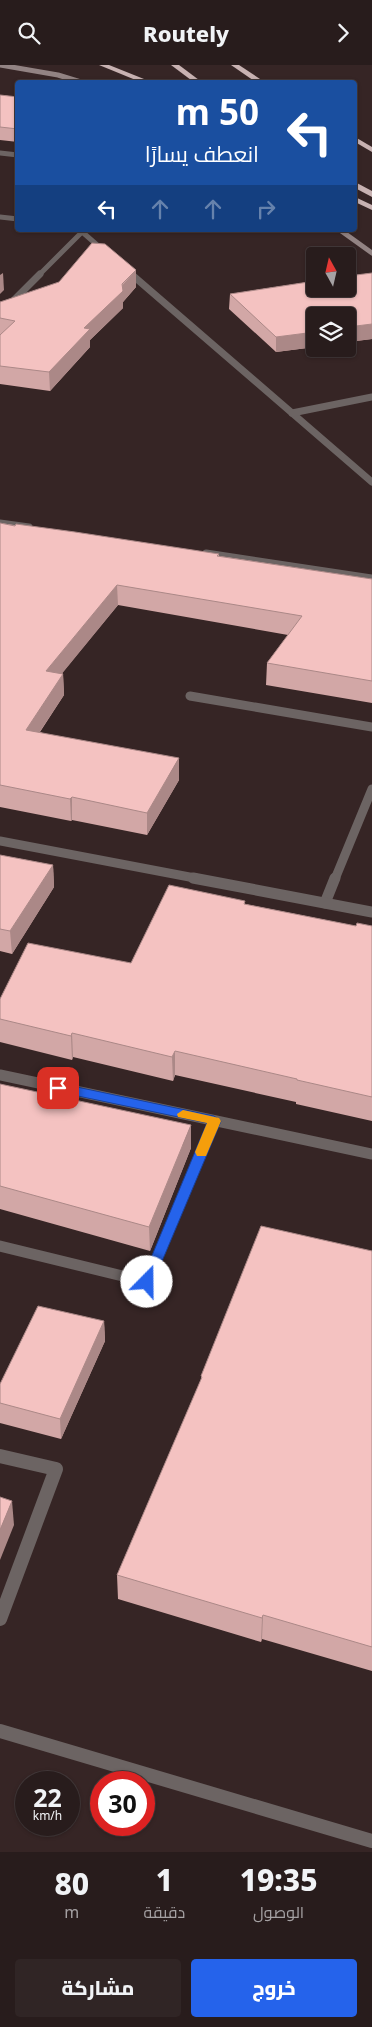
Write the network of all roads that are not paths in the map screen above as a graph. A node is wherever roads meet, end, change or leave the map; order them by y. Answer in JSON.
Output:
{"nodes":[{"id":1,"x":0,"y":65,"type":"edge"},
{"id":2,"x":102,"y":65,"type":"edge"},
{"id":3,"x":174,"y":65,"type":"edge"},
{"id":4,"x":234,"y":65,"type":"edge"},
{"id":5,"x":74,"y":80,"type":"edge"},
{"id":6,"x":143,"y":80,"type":"edge"},
{"id":7,"x":196,"y":80,"type":"edge"},
{"id":8,"x":258,"y":80,"type":"edge"},
{"id":9,"x":357,"y":140,"type":"edge"},
{"id":10,"x":372,"y":149,"type":"edge"},
{"id":11,"x":0,"y":153,"type":"edge"},
{"id":12,"x":15,"y":155,"type":"edge"},
{"id":13,"x":357,"y":185,"type":"edge"},
{"id":14,"x":372,"y":195,"type":"edge"},
{"id":15,"x":357,"y":200,"type":"edge"},
{"id":16,"x":372,"y":208,"type":"edge"},
{"id":17,"x":0,"y":217,"type":"edge"},
{"id":18,"x":15,"y":219,"type":"edge"},
{"id":19,"x":80,"y":232,"type":"edge"},
{"id":20,"x":82,"y":232,"type":"edge"},
{"id":21,"x":343,"y":232,"type":"edge"},
{"id":22,"x":372,"y":253,"type":"edge"},
{"id":23,"x":112,"y":257,"type":"edge"},
{"id":24,"x":119,"y":264,"type":"edge"},
{"id":25,"x":0,"y":314,"type":"edge"},
{"id":26,"x":372,"y":397,"type":"edge"},
{"id":27,"x":292,"y":413,"type":"junction"},
{"id":28,"x":372,"y":482,"type":"edge"},
{"id":29,"x":0,"y":523,"type":"edge"},
{"id":30,"x":39,"y":529,"type":"edge"},
{"id":31,"x":196,"y":552,"type":"edge"},
{"id":32,"x":372,"y":579,"type":"edge"},
{"id":33,"x":190,"y":696,"type":"dead end"},
{"id":34,"x":372,"y":727,"type":"edge"},
{"id":35,"x":372,"y":789,"type":"edge"},
{"id":36,"x":0,"y":841,"type":"edge"},
{"id":37,"x":325,"y":903,"type":"junction"},
{"id":38,"x":372,"y":911,"type":"edge"},
{"id":39,"x":0,"y":1075,"type":"edge"},
{"id":40,"x":214,"y":1121,"type":"junction"},
{"id":41,"x":372,"y":1154,"type":"edge"},
{"id":42,"x":0,"y":1246,"type":"edge"},
{"id":43,"x":0,"y":1456,"type":"edge"},
{"id":44,"x":0,"y":1619,"type":"edge"},
{"id":45,"x":0,"y":1731,"type":"edge"},
{"id":46,"x":372,"y":1841,"type":"edge"}],
"edges":[{"from":1,"to":5,"type":"main road"},
{"from":2,"to":6,"type":"highway"},
{"from":3,"to":7,"type":"highway"},
{"from":4,"to":8,"type":"highway"},
{"from":9,"to":10,"type":"highway"},
{"from":11,"to":12,"type":"street"},
{"from":13,"to":14,"type":"highway"},
{"from":15,"to":16,"type":"highway"},
{"from":17,"to":18,"type":"street"},
{"from":19,"to":25,"type":"street"},
{"from":20,"to":23,"type":"street"},
{"from":21,"to":22,"type":"main road"},
{"from":24,"to":27,"type":"street"},
{"from":26,"to":27,"type":"street"},
{"from":27,"to":28,"type":"street"},
{"from":29,"to":30,"type":"street"},
{"from":31,"to":32,"type":"street"},
{"from":33,"to":34,"type":"street"},
{"from":35,"to":37,"type":"street"},
{"from":36,"to":37,"type":"street"},
{"from":37,"to":38,"type":"street"},
{"from":39,"to":40,"type":"street"},
{"from":40,"to":41,"type":"street"},
{"from":40,"to":42,"type":"street"},
{"from":43,"to":44,"type":"street"},
{"from":45,"to":46,"type":"street"}]}
